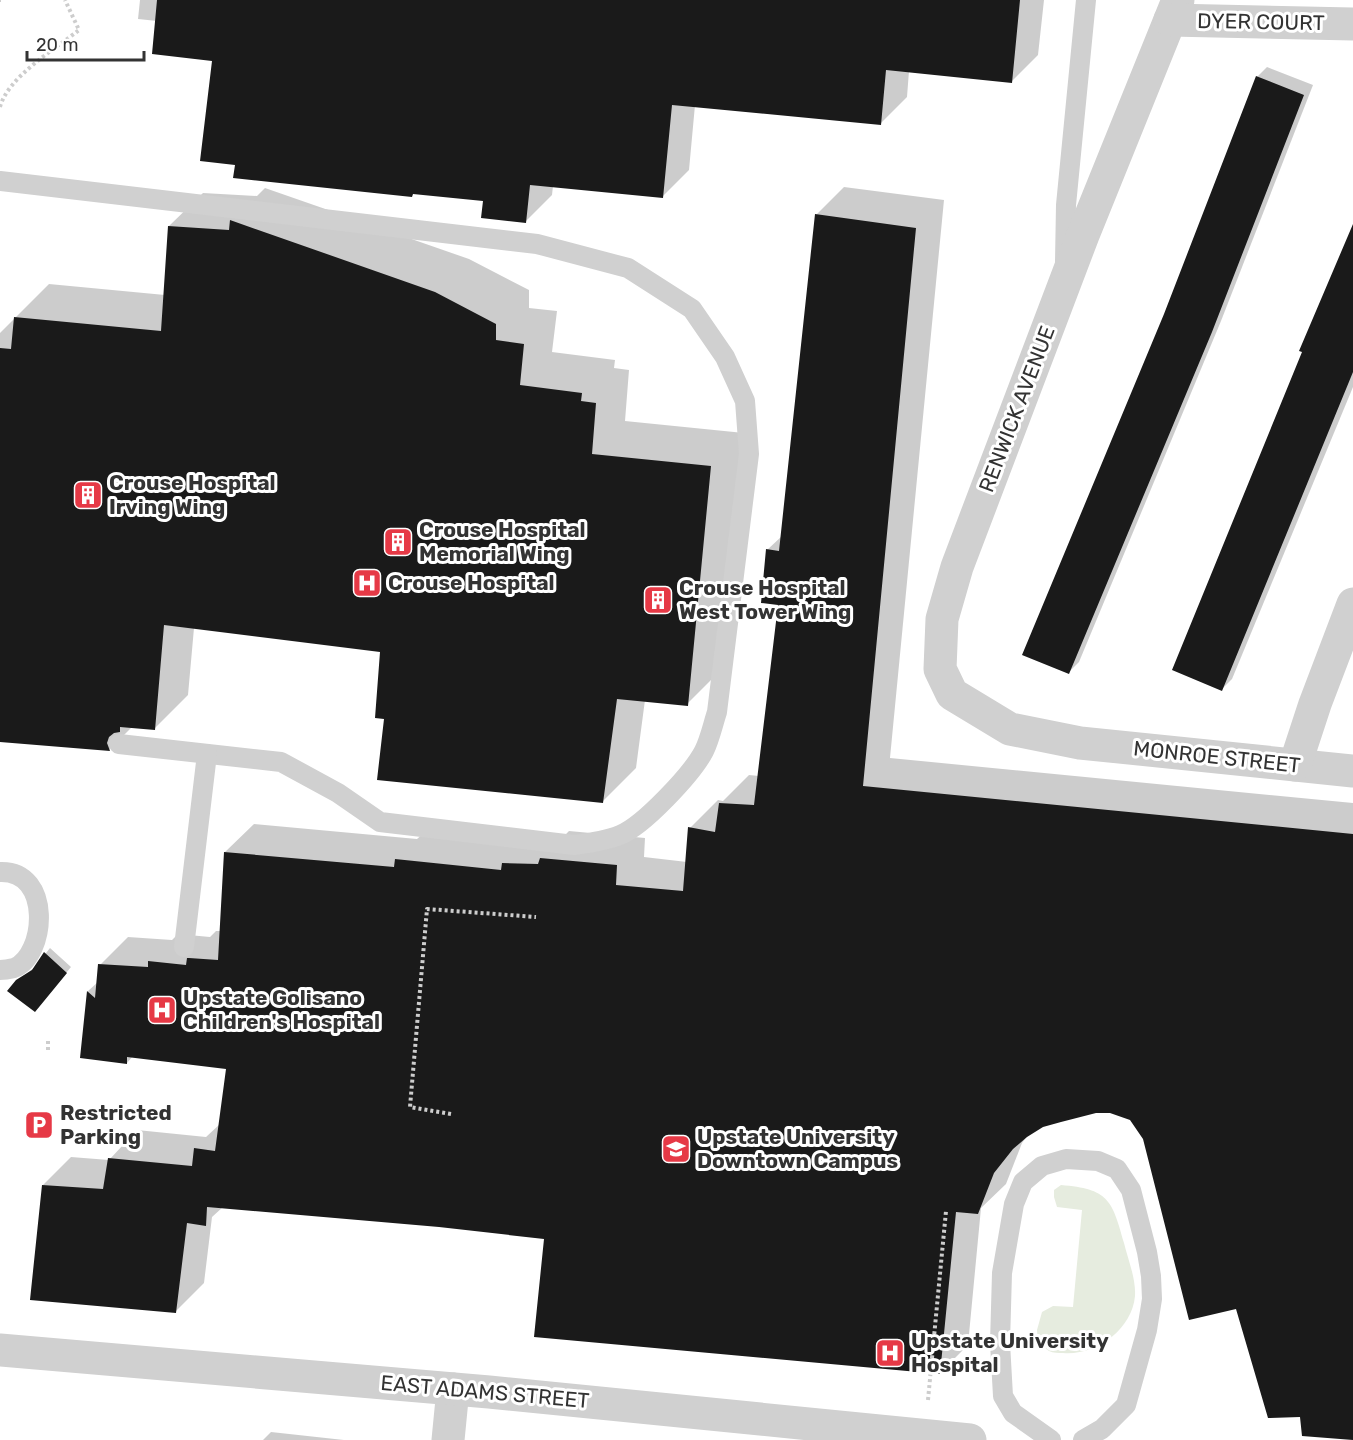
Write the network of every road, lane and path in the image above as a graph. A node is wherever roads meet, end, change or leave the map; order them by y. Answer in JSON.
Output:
{"nodes":[{"id":1,"x":65,"y":0,"type":"edge"},
{"id":2,"x":1086,"y":0,"type":"edge"},
{"id":3,"x":1174,"y":10,"type":"edge"},
{"id":4,"x":1353,"y":24,"type":"edge"},
{"id":5,"x":0,"y":107,"type":"edge"},
{"id":6,"x":0,"y":181,"type":"edge"},
{"id":7,"x":1065,"y":282,"type":"junction"},
{"id":8,"x":1353,"y":604,"type":"edge"},
{"id":9,"x":1080,"y":743,"type":"joint"},
{"id":10,"x":119,"y":744,"type":"dead end"},
{"id":11,"x":207,"y":754,"type":"junction"},
{"id":12,"x":1295,"y":765,"type":"junction"},
{"id":13,"x":1353,"y":771,"type":"edge"},
{"id":14,"x":0,"y":872,"type":"edge"},
{"id":15,"x":536,"y":917,"type":"dead end"},
{"id":16,"x":184,"y":947,"type":"dead end"},
{"id":17,"x":0,"y":970,"type":"edge"},
{"id":18,"x":48,"y":1041,"type":"dead end"},
{"id":19,"x":48,"y":1053,"type":"dead end"},
{"id":20,"x":451,"y":1114,"type":"dead end"},
{"id":21,"x":946,"y":1211,"type":"dead end"},
{"id":22,"x":0,"y":1350,"type":"edge"},
{"id":23,"x":453,"y":1389,"type":"junction"},
{"id":24,"x":927,"y":1406,"type":"dead end"},
{"id":25,"x":448,"y":1440,"type":"edge"},
{"id":26,"x":970,"y":1440,"type":"edge"},
{"id":27,"x":1051,"y":1440,"type":"edge"},
{"id":28,"x":1083,"y":1440,"type":"edge"}],
"edges":[{"from":1,"to":5,"type":"path"},
{"from":2,"to":7,"type":"lane"},
{"from":3,"to":4,"type":"street","name":"DYER COURT"},
{"from":3,"to":7,"type":"street","name":"RENWICK AVENUE"},
{"from":6,"to":11,"type":"lane"},
{"from":7,"to":9,"type":"street","name":"RENWICK AVENUE"},
{"from":8,"to":12,"type":"street"},
{"from":9,"to":12,"type":"street","name":"MONROE STREET"},
{"from":10,"to":11,"type":"lane"},
{"from":11,"to":16,"type":"lane"},
{"from":12,"to":13,"type":"street","name":"MONROE STREET"},
{"from":14,"to":17,"type":"lane"},
{"from":15,"to":20,"type":"path"},
{"from":18,"to":19,"type":"path"},
{"from":21,"to":24,"type":"path"},
{"from":22,"to":23,"type":"street","name":"EAST ADAMS STREET"},
{"from":23,"to":25,"type":"street"},
{"from":23,"to":26,"type":"street","name":"EAST ADAMS STREET"},
{"from":27,"to":28,"type":"lane"}]}
